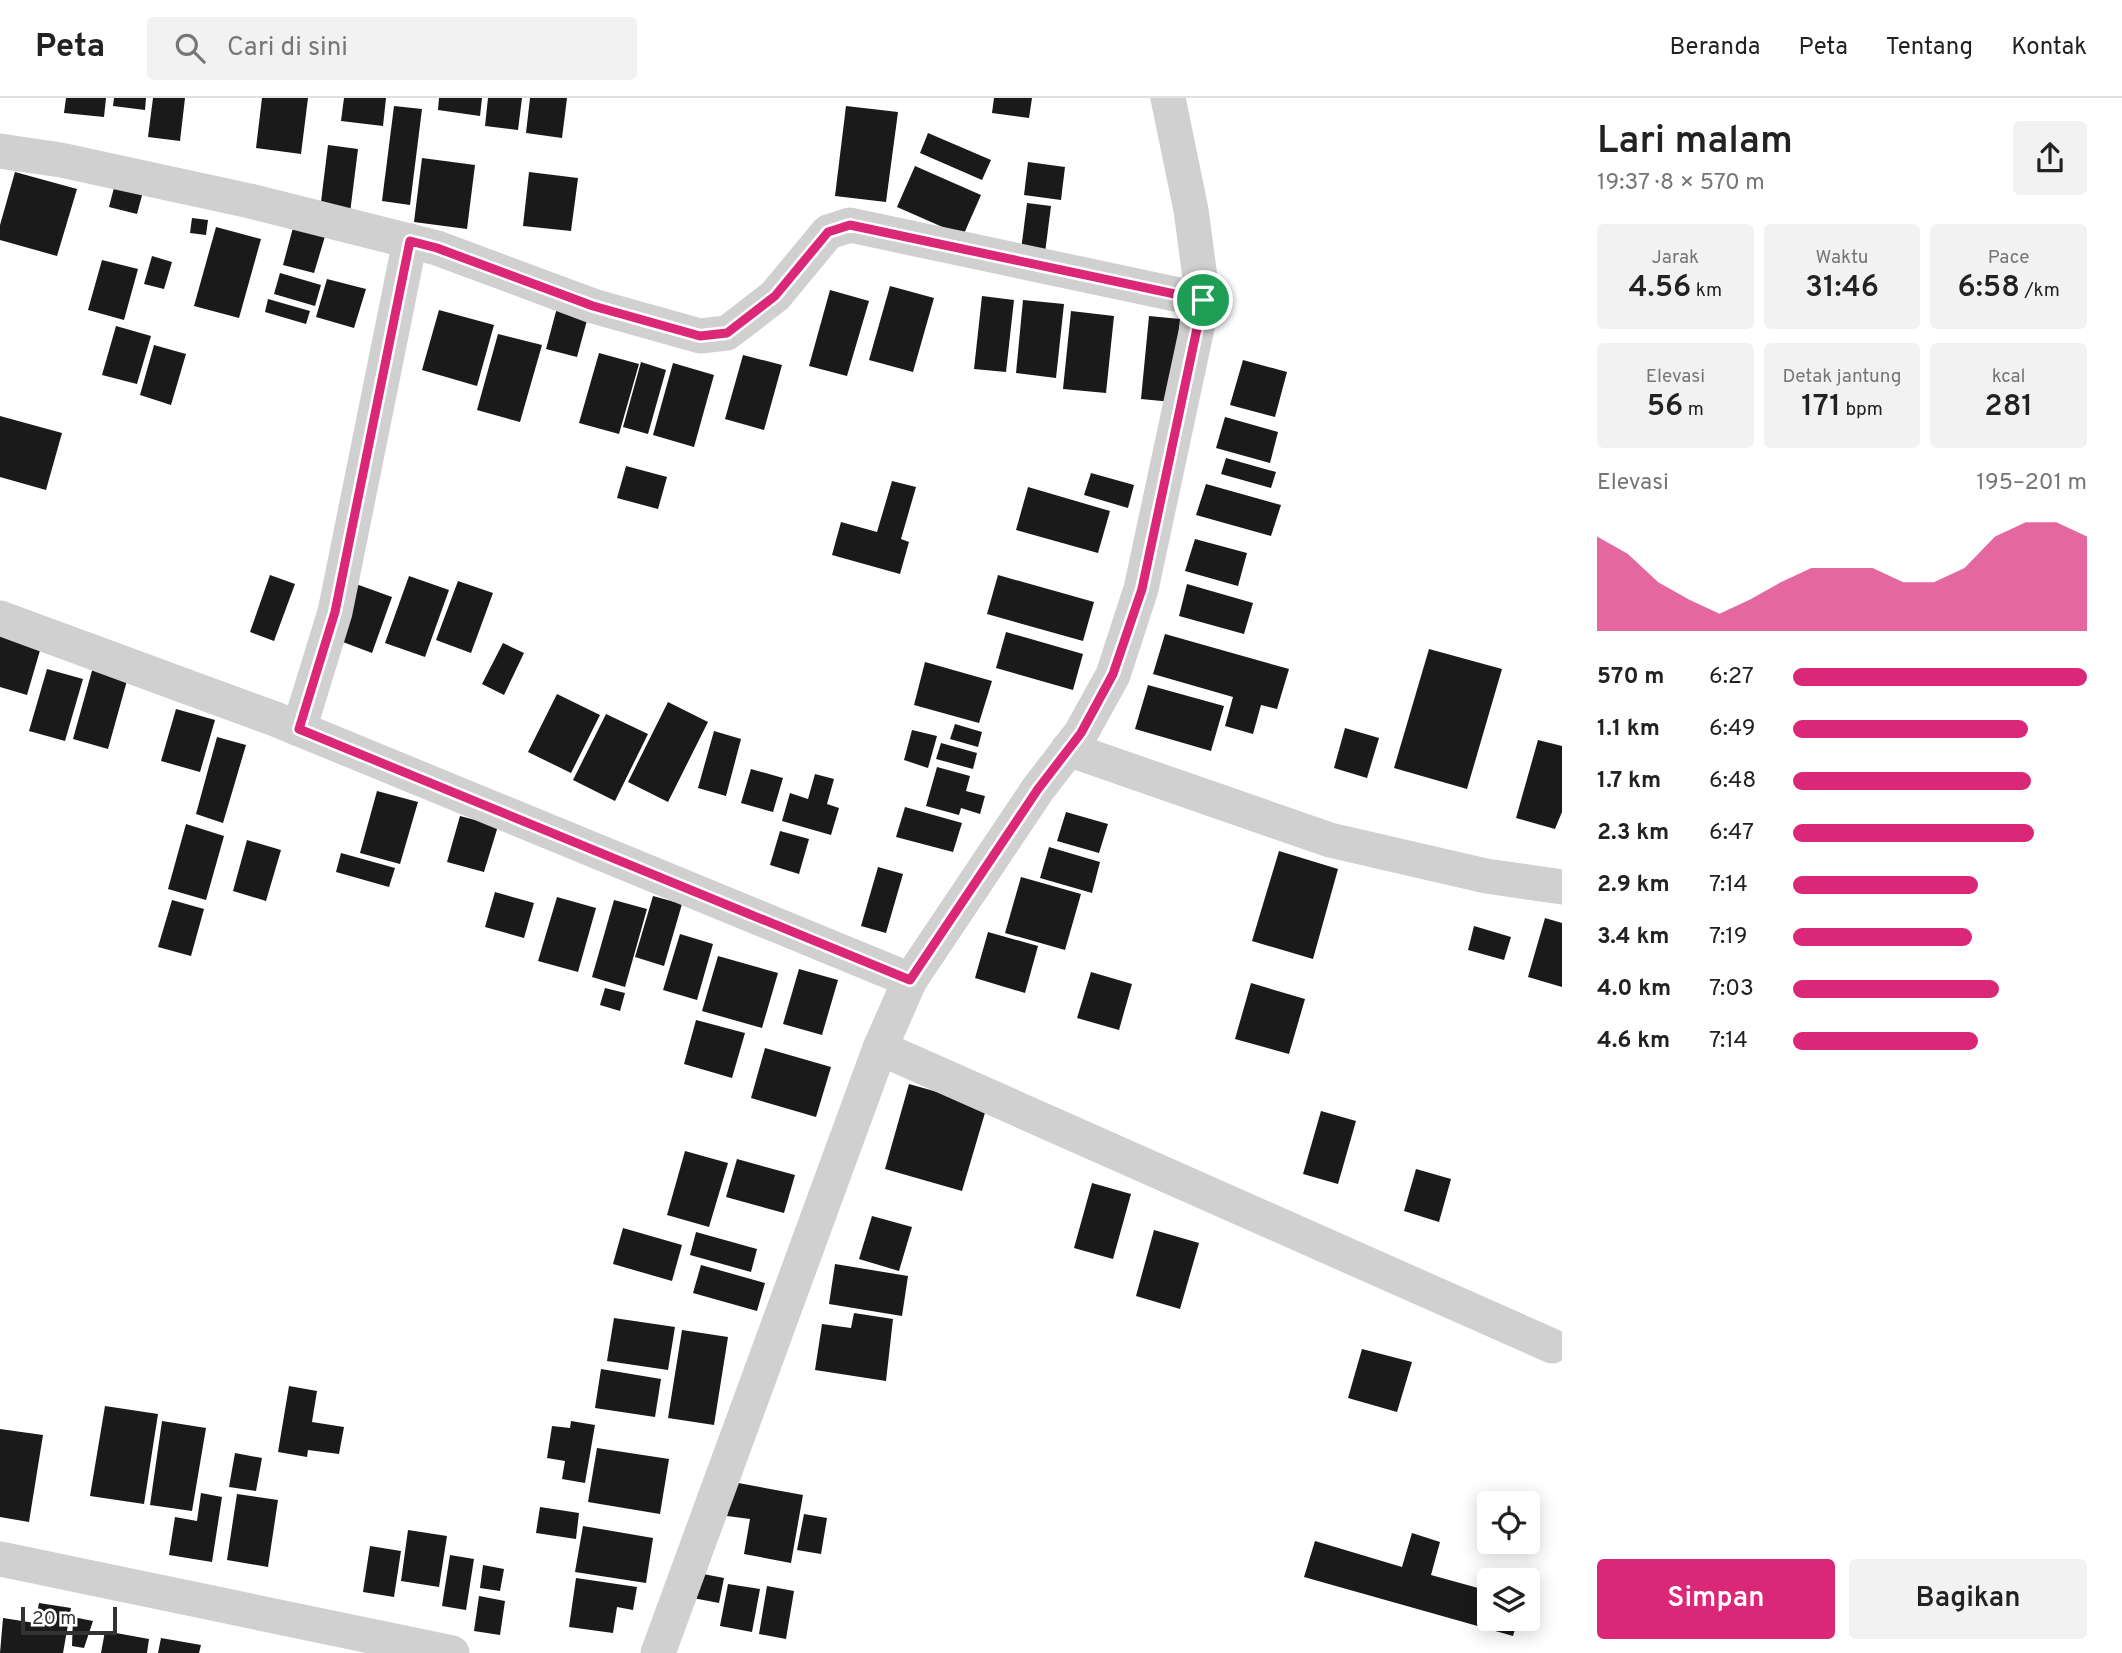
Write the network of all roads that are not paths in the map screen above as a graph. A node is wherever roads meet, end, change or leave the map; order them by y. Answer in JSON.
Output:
{"nodes":[{"id":1,"x":1168,"y":98,"type":"edge"},
{"id":2,"x":0,"y":151,"type":"edge"},
{"id":3,"x":410,"y":241,"type":"junction"},
{"id":4,"x":1203,"y":300,"type":"junction"},
{"id":5,"x":0,"y":618,"type":"edge"},
{"id":6,"x":299,"y":729,"type":"junction"},
{"id":7,"x":1069,"y":749,"type":"junction"},
{"id":8,"x":1562,"y":887,"type":"edge"},
{"id":9,"x":910,"y":980,"type":"junction"},
{"id":10,"x":880,"y":1048,"type":"junction"},
{"id":11,"x":1552,"y":1346,"type":"dead end"},
{"id":12,"x":0,"y":1559,"type":"edge"},
{"id":13,"x":452,"y":1653,"type":"edge"},
{"id":14,"x":658,"y":1653,"type":"edge"}],
"edges":[{"from":1,"to":4,"type":"street"},
{"from":2,"to":3,"type":"street"},
{"from":3,"to":4,"type":"street"},
{"from":3,"to":6,"type":"street"},
{"from":4,"to":7,"type":"street"},
{"from":5,"to":6,"type":"street"},
{"from":6,"to":9,"type":"street"},
{"from":7,"to":8,"type":"street"},
{"from":7,"to":9,"type":"street"},
{"from":9,"to":10,"type":"street"},
{"from":10,"to":11,"type":"street"},
{"from":10,"to":14,"type":"street"},
{"from":12,"to":13,"type":"street"}]}
